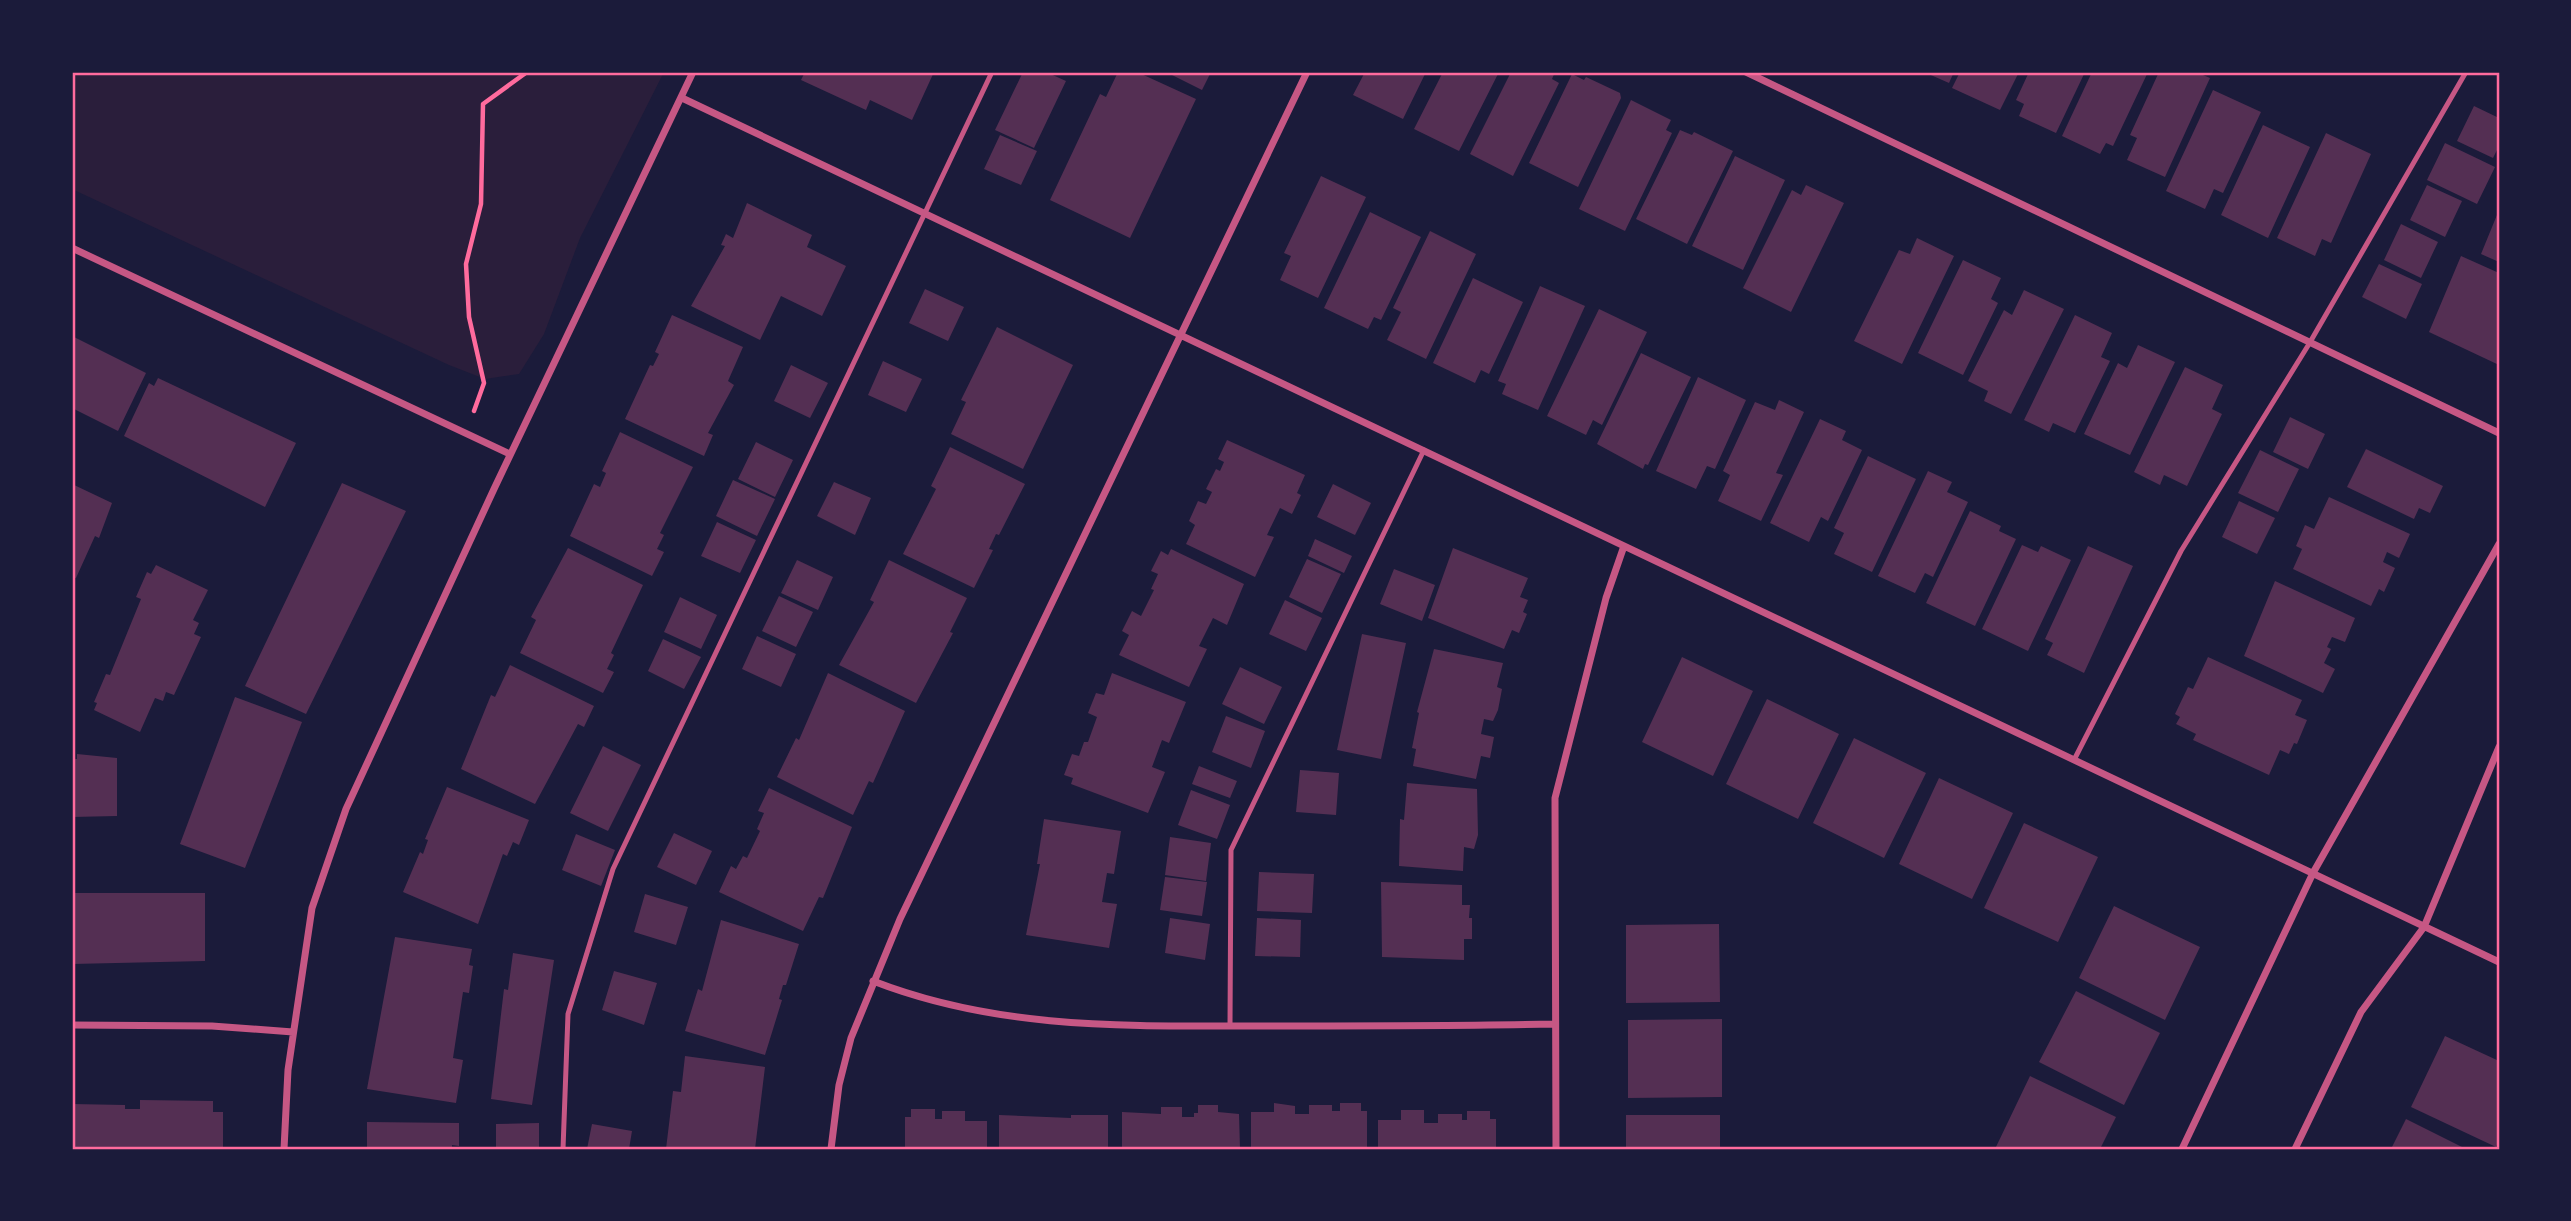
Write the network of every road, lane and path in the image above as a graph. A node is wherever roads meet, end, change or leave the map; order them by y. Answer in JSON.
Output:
{"nodes":[{"id":1,"x":527,"y":72,"type":"edge"},
{"id":2,"x":693,"y":72,"type":"edge"},
{"id":3,"x":992,"y":72,"type":"edge"},
{"id":4,"x":1307,"y":72,"type":"edge"},
{"id":5,"x":1746,"y":72,"type":"edge"},
{"id":6,"x":2466,"y":72,"type":"edge"},
{"id":7,"x":682,"y":98,"type":"junction"},
{"id":8,"x":924,"y":213,"type":"junction"},
{"id":9,"x":72,"y":248,"type":"edge"},
{"id":10,"x":1180,"y":335,"type":"junction"},
{"id":11,"x":2309,"y":344,"type":"junction"},
{"id":12,"x":467,"y":432,"type":"junction"},
{"id":13,"x":2499,"y":433,"type":"edge"},
{"id":14,"x":1424,"y":450,"type":"junction"},
{"id":15,"x":510,"y":454,"type":"junction"},
{"id":16,"x":2499,"y":544,"type":"edge"},
{"id":17,"x":1623,"y":545,"type":"junction"},
{"id":18,"x":2499,"y":747,"type":"edge"},
{"id":19,"x":2074,"y":760,"type":"junction"},
{"id":20,"x":2313,"y":873,"type":"junction"},
{"id":21,"x":2424,"y":926,"type":"junction"},
{"id":22,"x":2499,"y":962,"type":"edge"},
{"id":23,"x":873,"y":981,"type":"junction"},
{"id":24,"x":1555,"y":1024,"type":"junction"},
{"id":25,"x":72,"y":1025,"type":"edge"},
{"id":26,"x":1230,"y":1026,"type":"junction"},
{"id":27,"x":293,"y":1032,"type":"junction"},
{"id":28,"x":284,"y":1149,"type":"edge"},
{"id":29,"x":563,"y":1149,"type":"edge"},
{"id":30,"x":831,"y":1149,"type":"edge"},
{"id":31,"x":1556,"y":1149,"type":"edge"},
{"id":32,"x":2182,"y":1149,"type":"edge"},
{"id":33,"x":2295,"y":1149,"type":"edge"}],
"edges":[{"from":1,"to":12,"type":"path"},
{"from":2,"to":7,"type":"street"},
{"from":3,"to":8,"type":"lane"},
{"from":4,"to":10,"type":"street"},
{"from":5,"to":11,"type":"street"},
{"from":6,"to":11,"type":"lane"},
{"from":7,"to":8,"type":"street"},
{"from":7,"to":15,"type":"street"},
{"from":8,"to":10,"type":"street"},
{"from":8,"to":29,"type":"lane"},
{"from":9,"to":12,"type":"street"},
{"from":10,"to":14,"type":"street"},
{"from":10,"to":23,"type":"street"},
{"from":11,"to":13,"type":"street"},
{"from":11,"to":19,"type":"lane"},
{"from":12,"to":15,"type":"street"},
{"from":14,"to":17,"type":"street"},
{"from":14,"to":26,"type":"lane"},
{"from":15,"to":27,"type":"street"},
{"from":16,"to":20,"type":"street"},
{"from":17,"to":19,"type":"street"},
{"from":17,"to":24,"type":"street"},
{"from":18,"to":21,"type":"street"},
{"from":19,"to":20,"type":"street"},
{"from":20,"to":21,"type":"street"},
{"from":20,"to":32,"type":"street"},
{"from":21,"to":22,"type":"street"},
{"from":21,"to":33,"type":"street"},
{"from":23,"to":26,"type":"street"},
{"from":23,"to":30,"type":"street"},
{"from":24,"to":26,"type":"street"},
{"from":24,"to":31,"type":"street"},
{"from":25,"to":27,"type":"street"},
{"from":27,"to":28,"type":"street"}]}
